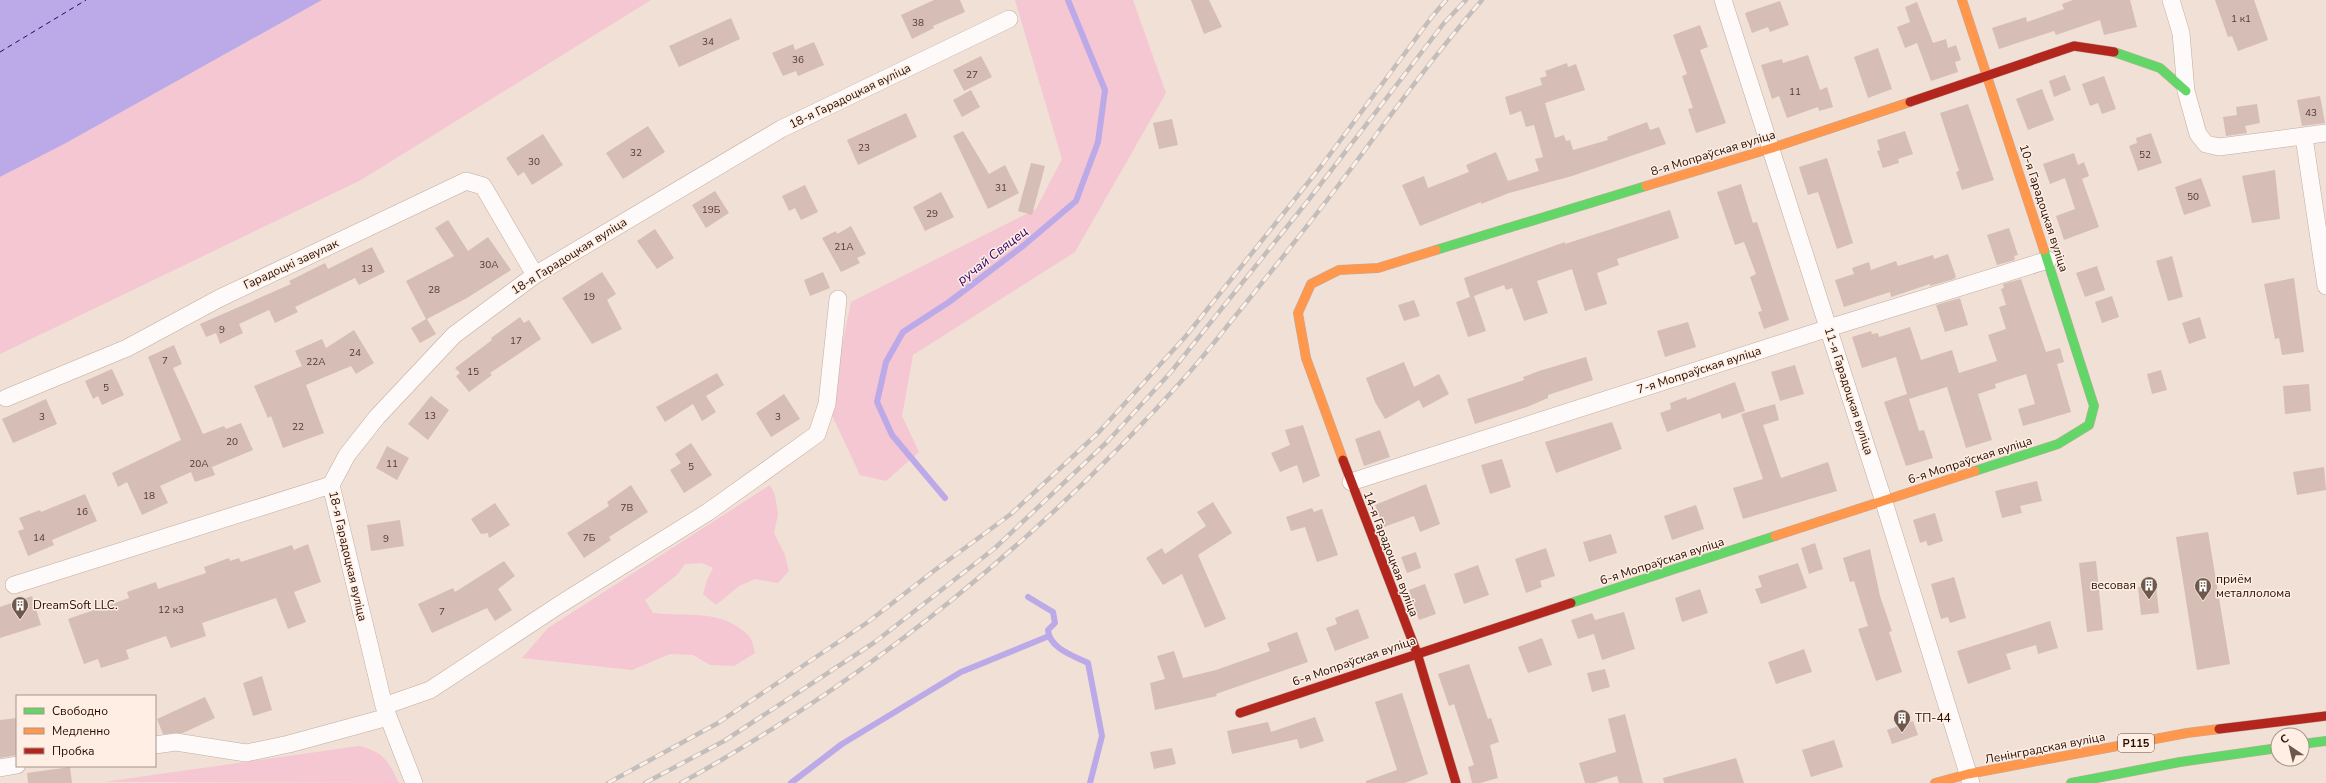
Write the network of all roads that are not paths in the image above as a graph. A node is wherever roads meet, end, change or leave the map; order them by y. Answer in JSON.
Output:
{"nodes":[{"id":1,"x":1723,"y":0,"type":"edge"},
{"id":2,"x":1962,"y":0,"type":"edge"},
{"id":3,"x":2171,"y":0,"type":"edge"},
{"id":4,"x":1009,"y":19,"type":"dead end"},
{"id":5,"x":1989,"y":75,"type":"junction"},
{"id":6,"x":2186,"y":91,"type":"junction"},
{"id":7,"x":2326,"y":133,"type":"edge"},
{"id":8,"x":2304,"y":136,"type":"junction"},
{"id":9,"x":1772,"y":148,"type":"junction"},
{"id":10,"x":2048,"y":260,"type":"junction"},
{"id":11,"x":536,"y":275,"type":"junction"},
{"id":12,"x":2326,"y":286,"type":"edge"},
{"id":13,"x":838,"y":299,"type":"dead end"},
{"id":14,"x":1829,"y":328,"type":"junction"},
{"id":15,"x":1306,"y":358,"type":"joint"},
{"id":16,"x":6,"y":398,"type":"dead end"},
{"id":17,"x":2089,"y":425,"type":"joint"},
{"id":18,"x":1350,"y":482,"type":"junction"},
{"id":19,"x":331,"y":485,"type":"junction"},
{"id":20,"x":1884,"y":502,"type":"junction"},
{"id":21,"x":14,"y":586,"type":"dead end"},
{"id":22,"x":1417,"y":653,"type":"junction"},
{"id":23,"x":386,"y":711,"type":"junction"},
{"id":24,"x":1240,"y":713,"type":"dead end"},
{"id":25,"x":2326,"y":716,"type":"edge"},
{"id":26,"x":2326,"y":741,"type":"edge"},
{"id":27,"x":2310,"y":743,"type":"edge"},
{"id":28,"x":156,"y":744,"type":"edge"},
{"id":29,"x":2270,"y":749,"type":"edge"},
{"id":30,"x":16,"y":765,"type":"edge"},
{"id":31,"x":0,"y":768,"type":"edge"},
{"id":32,"x":1969,"y":779,"type":"edge"},
{"id":33,"x":414,"y":783,"type":"edge"},
{"id":34,"x":1456,"y":783,"type":"edge"},
{"id":35,"x":1934,"y":783,"type":"edge"},
{"id":36,"x":2071,"y":783,"type":"edge"}],
"edges":[{"from":1,"to":9,"type":"street","name":"11-я Гарадоцкая вуліца"},
{"from":2,"to":5,"type":"street","name":"10-я Гарадоцкая вуліца"},
{"from":3,"to":6,"type":"street"},
{"from":4,"to":11,"type":"street","name":"18-я Гарадоцкая вуліца"},
{"from":5,"to":6,"type":"street","name":"8-я Мопраўская вуліца"},
{"from":5,"to":9,"type":"street","name":"8-я Мопраўская вуліца"},
{"from":5,"to":10,"type":"street","name":"10-я Гарадоцкая вуліца"},
{"from":6,"to":8,"type":"street"},
{"from":7,"to":8,"type":"street"},
{"from":8,"to":12,"type":"street"},
{"from":9,"to":14,"type":"street","name":"11-я Гарадоцкая вуліца"},
{"from":9,"to":15,"type":"street","name":"8-я Мопраўская вуліца"},
{"from":10,"to":14,"type":"street","name":"7-я Мопраўская вуліца"},
{"from":10,"to":17,"type":"street","name":"10-я Гарадоцкая вуліца"},
{"from":11,"to":16,"type":"street","name":"Гарадоцкі завулак"},
{"from":11,"to":19,"type":"street","name":"18-я Гарадоцкая вуліца"},
{"from":13,"to":23,"type":"street"},
{"from":14,"to":18,"type":"street","name":"7-я Мопраўская вуліца"},
{"from":14,"to":20,"type":"street","name":"11-я Гарадоцкая вуліца"},
{"from":15,"to":18,"type":"street","name":"14-я Гарадоцкая вуліца"},
{"from":17,"to":20,"type":"street","name":"6-я Мопраўская вуліца"},
{"from":18,"to":22,"type":"street","name":"14-я Гарадоцкая вуліца"},
{"from":19,"to":21,"type":"street"},
{"from":19,"to":23,"type":"street","name":"18-я Гарадоцкая вуліца"},
{"from":20,"to":22,"type":"street","name":"6-я Мопраўская вуліца"},
{"from":20,"to":32,"type":"street","name":"11-я Гарадоцкая вуліца"},
{"from":22,"to":24,"type":"street","name":"6-я Мопраўская вуліца"},
{"from":22,"to":34,"type":"street","name":"14-я Гарадоцкая вуліца"},
{"from":23,"to":28,"type":"street"},
{"from":23,"to":33,"type":"street","name":"18-я Гарадоцкая вуліца"},
{"from":25,"to":32,"type":"street","name":"Ленінградская вуліца","number":"Р115"},
{"from":26,"to":27,"type":"street"},
{"from":29,"to":36,"type":"street","number":"Р115"},
{"from":30,"to":31,"type":"street"},
{"from":32,"to":35,"type":"street","name":"Ленінградская вуліца","number":"Р115"}]}
